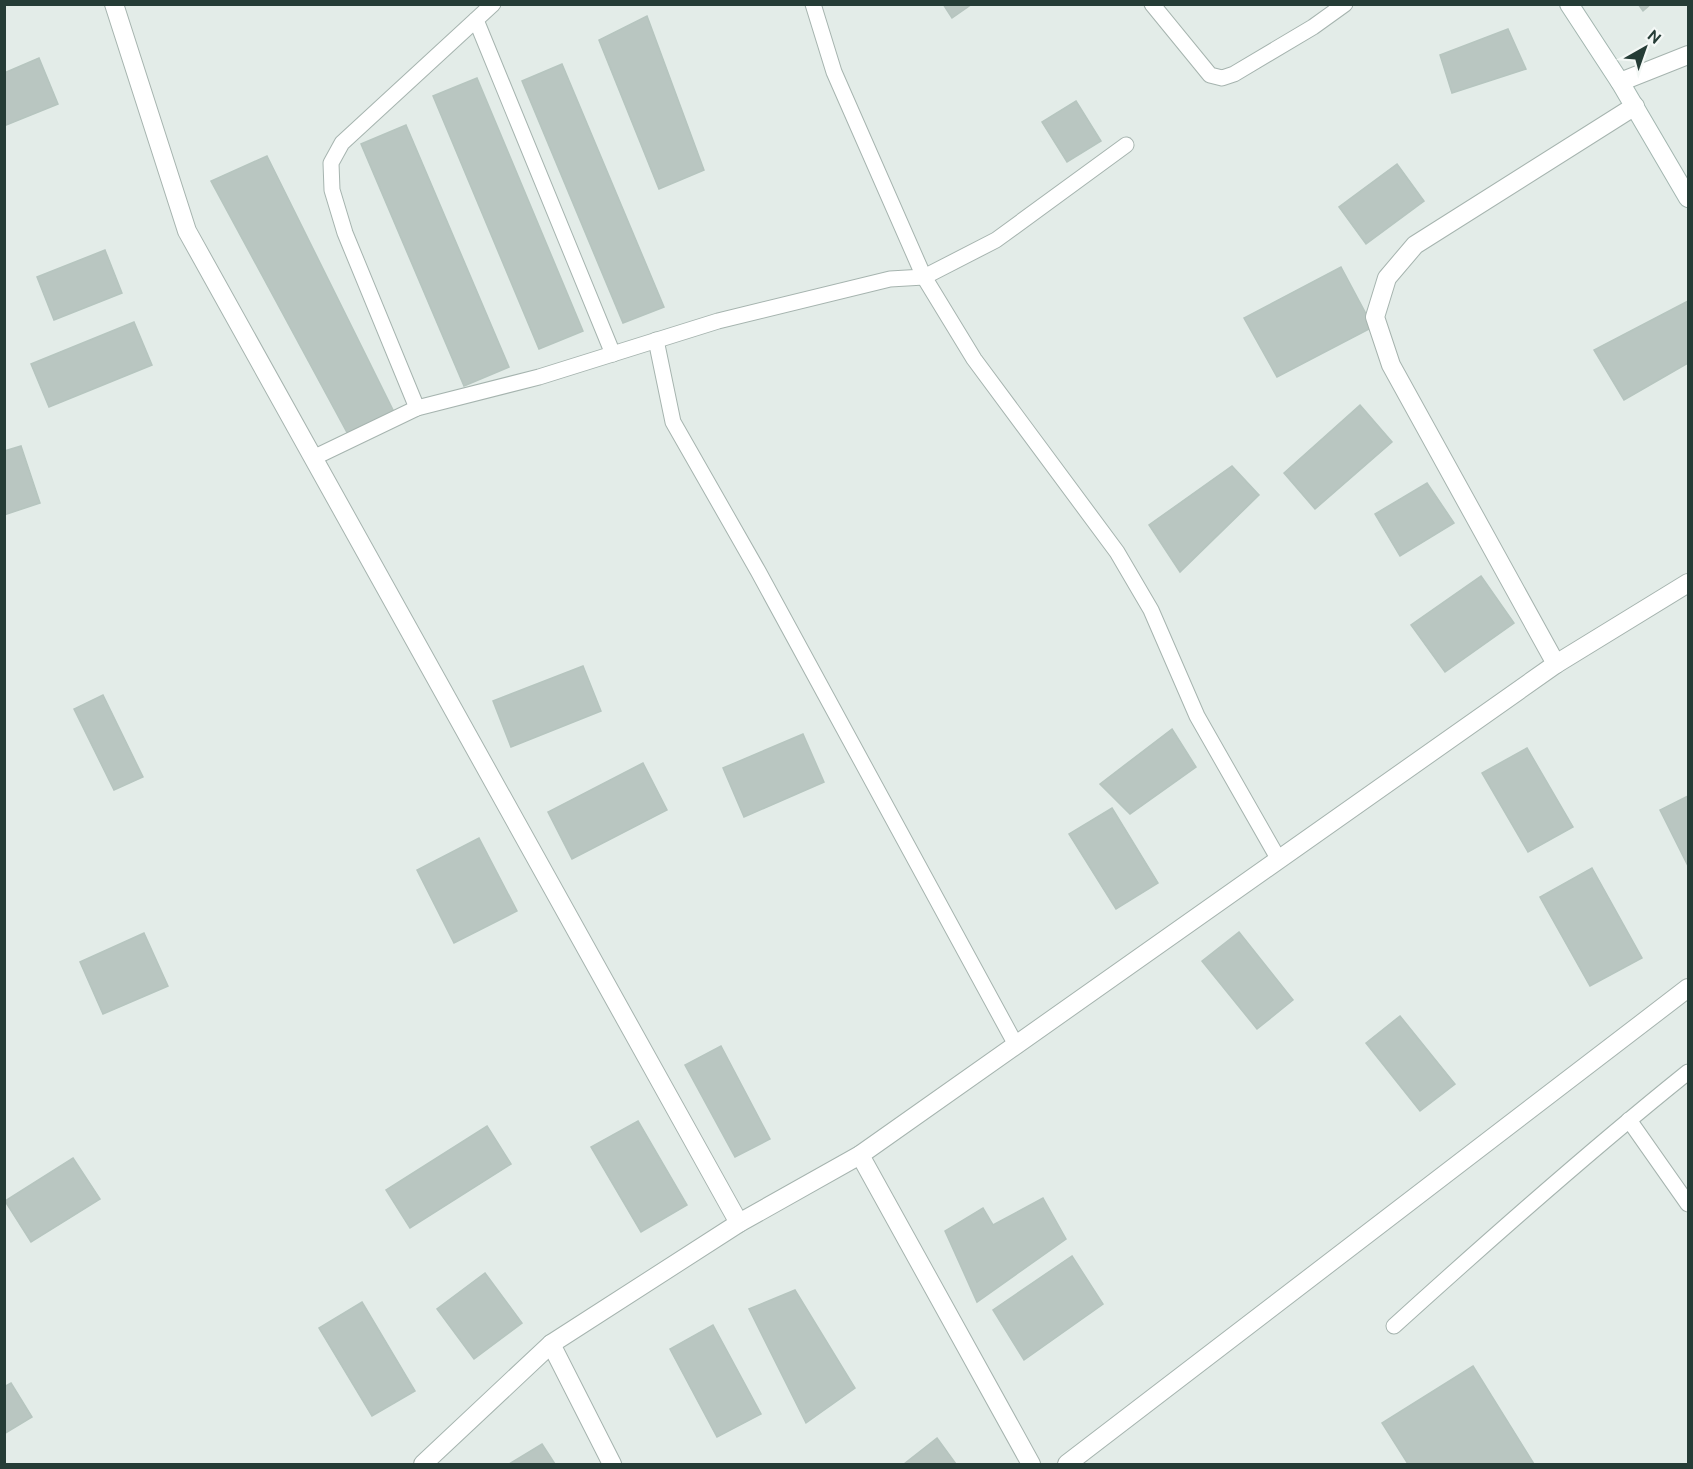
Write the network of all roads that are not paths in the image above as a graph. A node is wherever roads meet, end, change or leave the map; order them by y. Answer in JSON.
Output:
{"nodes":[{"id":1,"x":114,"y":4,"type":"edge"},
{"id":2,"x":493,"y":4,"type":"edge"},
{"id":3,"x":813,"y":4,"type":"edge"},
{"id":4,"x":1152,"y":4,"type":"edge"},
{"id":5,"x":1345,"y":4,"type":"edge"},
{"id":6,"x":1569,"y":4,"type":"edge"},
{"id":7,"x":476,"y":20,"type":"junction"},
{"id":8,"x":1689,"y":55,"type":"edge"},
{"id":9,"x":1620,"y":82,"type":"junction"},
{"id":10,"x":1635,"y":106,"type":"junction"},
{"id":11,"x":1126,"y":145,"type":"dead end"},
{"id":12,"x":1689,"y":198,"type":"edge"},
{"id":13,"x":924,"y":277,"type":"junction"},
{"id":14,"x":656,"y":340,"type":"junction"},
{"id":15,"x":613,"y":354,"type":"junction"},
{"id":16,"x":417,"y":408,"type":"junction"},
{"id":17,"x":313,"y":458,"type":"junction"},
{"id":18,"x":1689,"y":584,"type":"edge"},
{"id":19,"x":1556,"y":664,"type":"junction"},
{"id":20,"x":1279,"y":860,"type":"junction"},
{"id":21,"x":1689,"y":988,"type":"edge"},
{"id":22,"x":1016,"y":1045,"type":"junction"},
{"id":23,"x":1689,"y":1072,"type":"edge"},
{"id":24,"x":1629,"y":1120,"type":"junction"},
{"id":25,"x":860,"y":1155,"type":"junction"},
{"id":26,"x":1689,"y":1204,"type":"edge"},
{"id":27,"x":739,"y":1223,"type":"junction"},
{"id":28,"x":1394,"y":1326,"type":"dead end"},
{"id":29,"x":551,"y":1344,"type":"junction"},
{"id":30,"x":423,"y":1464,"type":"edge"},
{"id":31,"x":612,"y":1464,"type":"edge"},
{"id":32,"x":1031,"y":1464,"type":"edge"},
{"id":33,"x":1066,"y":1464,"type":"edge"}],
"edges":[{"from":1,"to":17,"type":"street"},
{"from":2,"to":7,"type":"lane"},
{"from":3,"to":13,"type":"lane"},
{"from":4,"to":5,"type":"lane"},
{"from":6,"to":9,"type":"street"},
{"from":7,"to":15,"type":"lane"},
{"from":7,"to":16,"type":"lane"},
{"from":8,"to":9,"type":"street"},
{"from":9,"to":10,"type":"street"},
{"from":10,"to":12,"type":"street"},
{"from":10,"to":19,"type":"street"},
{"from":11,"to":13,"type":"lane"},
{"from":13,"to":14,"type":"lane"},
{"from":13,"to":20,"type":"lane"},
{"from":14,"to":15,"type":"lane"},
{"from":14,"to":22,"type":"lane"},
{"from":15,"to":16,"type":"lane"},
{"from":16,"to":17,"type":"lane"},
{"from":17,"to":27,"type":"street"},
{"from":18,"to":19,"type":"street"},
{"from":19,"to":20,"type":"street"},
{"from":20,"to":22,"type":"street"},
{"from":21,"to":33,"type":"street"},
{"from":22,"to":25,"type":"street"},
{"from":23,"to":24,"type":"lane"},
{"from":24,"to":26,"type":"lane"},
{"from":24,"to":28,"type":"lane"},
{"from":25,"to":27,"type":"street"},
{"from":25,"to":32,"type":"street"},
{"from":27,"to":29,"type":"street"},
{"from":29,"to":30,"type":"street"},
{"from":29,"to":31,"type":"street"}]}
